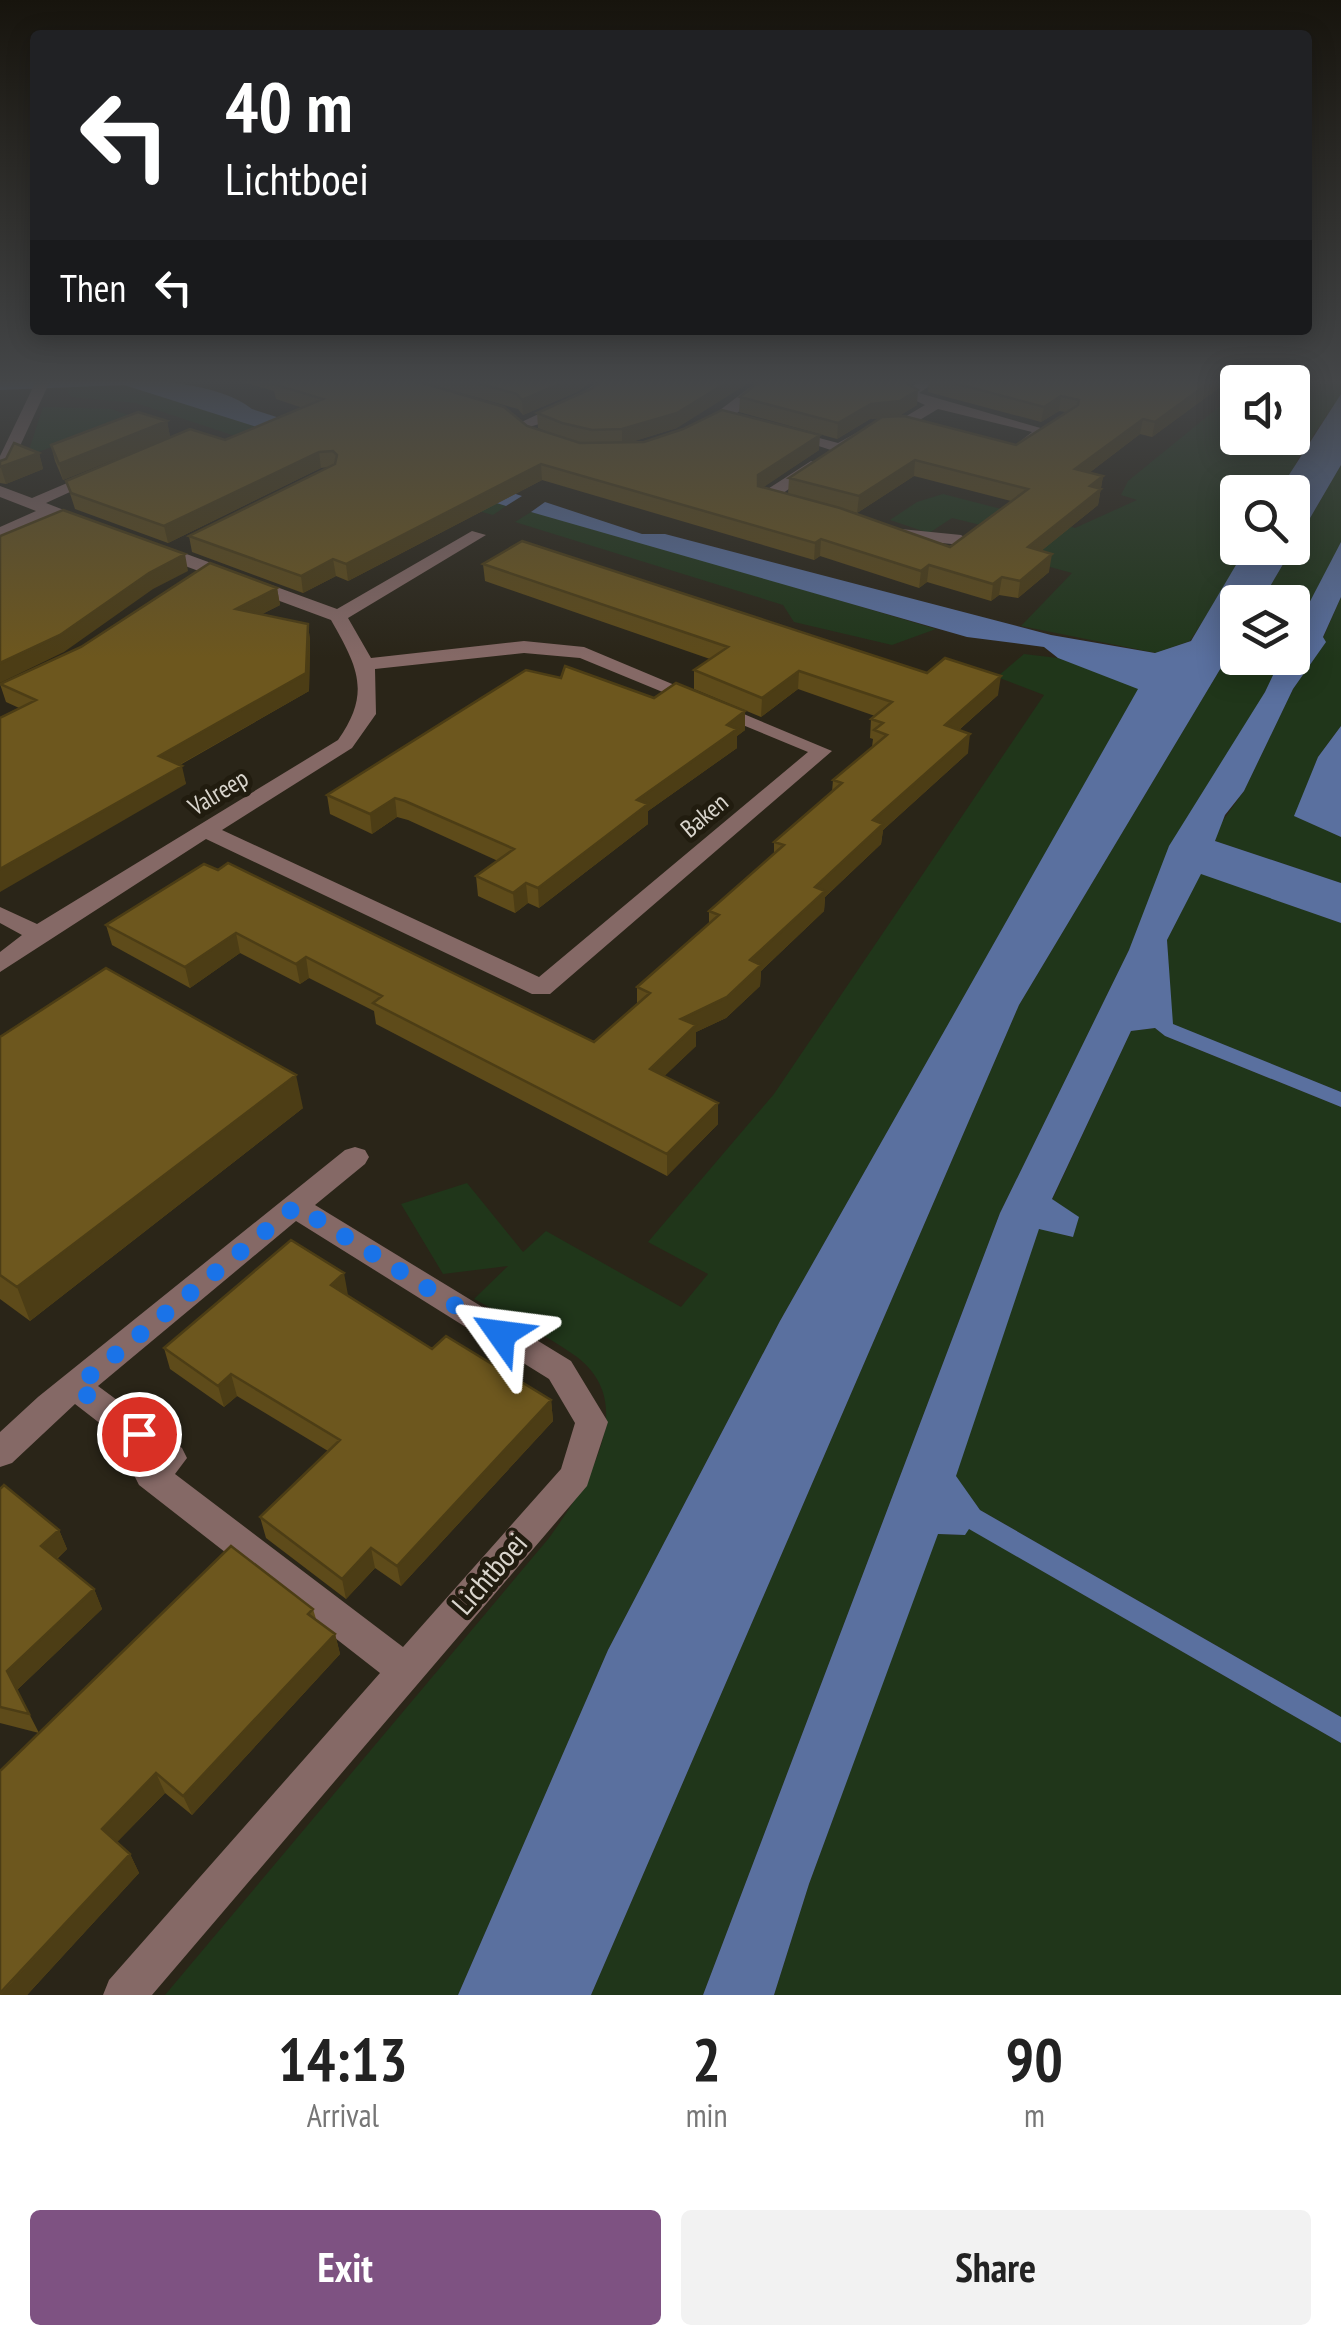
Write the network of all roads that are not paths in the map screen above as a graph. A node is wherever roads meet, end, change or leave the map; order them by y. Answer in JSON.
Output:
{"nodes":[{"id":1,"x":109,"y":472,"type":"edge"},
{"id":2,"x":804,"y":472,"type":"edge"},
{"id":3,"x":0,"y":491,"type":"edge"},
{"id":4,"x":42,"y":506,"type":"junction"},
{"id":5,"x":800,"y":507,"type":"edge"},
{"id":6,"x":870,"y":528,"type":"edge"},
{"id":7,"x":100,"y":529,"type":"edge"},
{"id":8,"x":0,"y":533,"type":"edge"},
{"id":9,"x":478,"y":536,"type":"dead end"},
{"id":10,"x":960,"y":540,"type":"edge"},
{"id":11,"x":134,"y":542,"type":"edge"},
{"id":12,"x":214,"y":568,"type":"junction"},
{"id":13,"x":187,"y":582,"type":"edge"},
{"id":14,"x":338,"y":616,"type":"junction"},
{"id":15,"x":366,"y":664,"type":"junction"},
{"id":16,"x":204,"y":830,"type":"junction"},
{"id":17,"x":0,"y":914,"type":"edge"},
{"id":18,"x":38,"y":934,"type":"junction"},
{"id":19,"x":0,"y":964,"type":"edge"},
{"id":20,"x":354,"y":1156,"type":"dead end"},
{"id":21,"x":296,"y":1206,"type":"junction"},
{"id":22,"x":76,"y":1387,"type":"junction"},
{"id":23,"x":0,"y":1452,"type":"edge"},
{"id":24,"x":407,"y":1672,"type":"junction"},
{"id":25,"x":124,"y":1995,"type":"edge"}],
"edges":[{"from":1,"to":4,"type":"street"},
{"from":2,"to":5,"type":"street"},
{"from":3,"to":4,"type":"street"},
{"from":4,"to":7,"type":"street"},
{"from":4,"to":8,"type":"street"},
{"from":6,"to":10,"type":"street"},
{"from":9,"to":14,"type":"street"},
{"from":11,"to":12,"type":"street"},
{"from":12,"to":13,"type":"street"},
{"from":12,"to":14,"type":"street"},
{"from":14,"to":15,"type":"street"},
{"from":15,"to":16,"type":"street","name":"Valreep"},
{"from":15,"to":16,"type":"street","name":"Baken"},
{"from":16,"to":18,"type":"street","name":"Valreep"},
{"from":17,"to":18,"type":"street"},
{"from":18,"to":19,"type":"street","name":"Valreep"},
{"from":20,"to":21,"type":"street"},
{"from":21,"to":22,"type":"street"},
{"from":21,"to":24,"type":"street","name":"Lichtboei"},
{"from":22,"to":23,"type":"street"},
{"from":22,"to":24,"type":"street"},
{"from":24,"to":25,"type":"street","name":"Lichtboei"}]}
